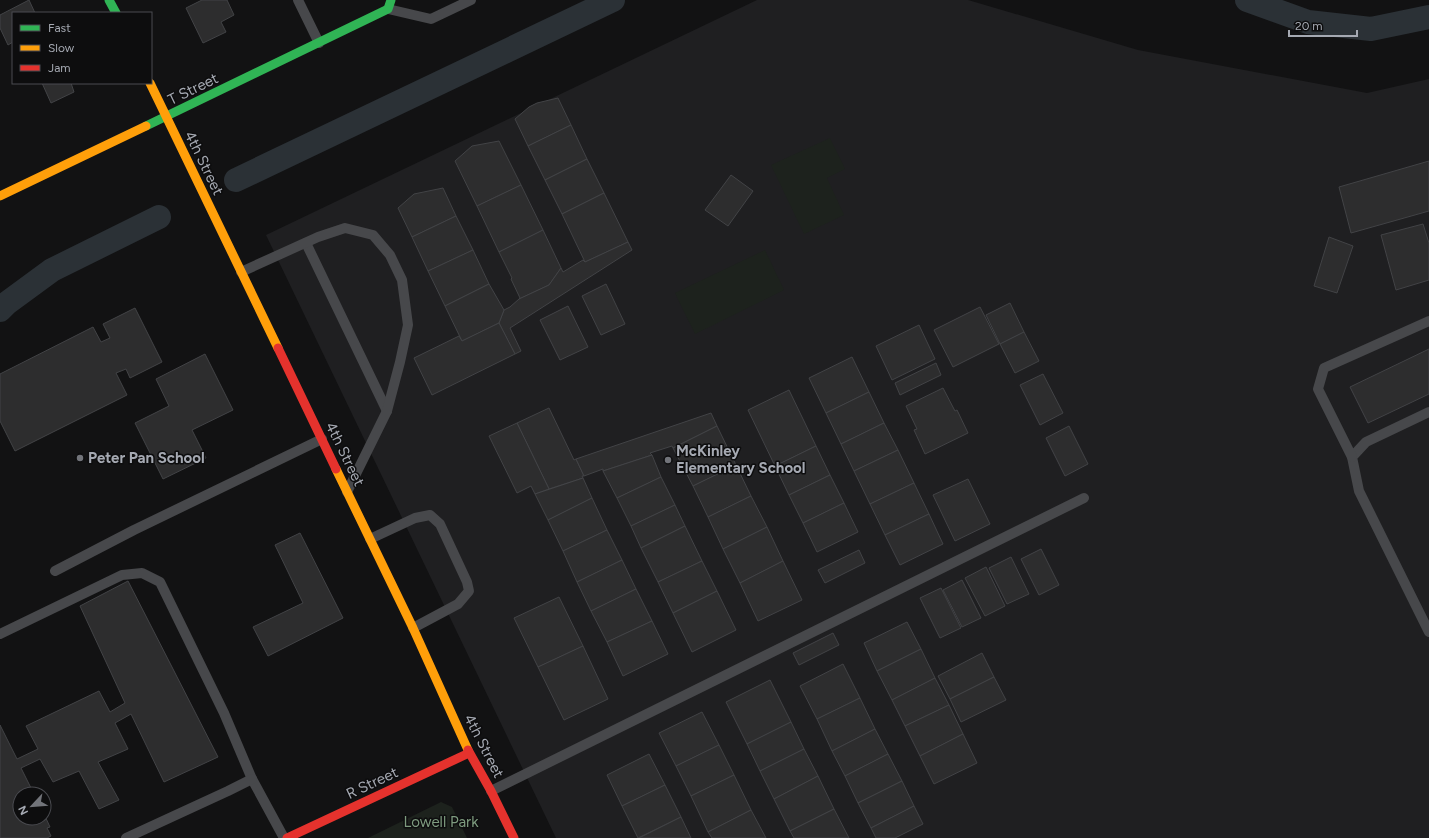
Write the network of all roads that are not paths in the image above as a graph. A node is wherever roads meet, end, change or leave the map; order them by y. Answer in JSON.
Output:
{"nodes":[{"id":1,"x":109,"y":0,"type":"edge"},
{"id":2,"x":298,"y":0,"type":"edge"},
{"id":3,"x":471,"y":0,"type":"edge"},
{"id":4,"x":390,"y":5,"type":"edge"},
{"id":5,"x":115,"y":12,"type":"edge"},
{"id":6,"x":319,"y":43,"type":"junction"},
{"id":7,"x":150,"y":84,"type":"edge"},
{"id":8,"x":167,"y":117,"type":"junction"},
{"id":9,"x":0,"y":196,"type":"edge"},
{"id":10,"x":306,"y":243,"type":"junction"},
{"id":11,"x":241,"y":272,"type":"junction"},
{"id":12,"x":1429,"y":321,"type":"edge"},
{"id":13,"x":387,"y":411,"type":"junction"},
{"id":14,"x":1429,"y":412,"type":"edge"},
{"id":15,"x":322,"y":439,"type":"junction"},
{"id":16,"x":1352,"y":457,"type":"junction"},
{"id":17,"x":347,"y":492,"type":"junction"},
{"id":18,"x":1084,"y":498,"type":"dead end"},
{"id":19,"x":370,"y":539,"type":"junction"},
{"id":20,"x":55,"y":571,"type":"dead end"},
{"id":21,"x":413,"y":628,"type":"junction"},
{"id":22,"x":1429,"y":632,"type":"edge"},
{"id":23,"x":0,"y":634,"type":"edge"},
{"id":24,"x":469,"y":753,"type":"junction"},
{"id":25,"x":252,"y":779,"type":"junction"},
{"id":26,"x":491,"y":791,"type":"junction"},
{"id":27,"x":126,"y":838,"type":"edge"},
{"id":28,"x":284,"y":838,"type":"edge"},
{"id":29,"x":287,"y":838,"type":"edge"},
{"id":30,"x":514,"y":838,"type":"edge"}],
"edges":[{"from":1,"to":5,"type":"street"},
{"from":2,"to":6,"type":"lane"},
{"from":3,"to":4,"type":"lane"},
{"from":4,"to":6,"type":"street","name":"T Street"},
{"from":6,"to":8,"type":"street","name":"T Street"},
{"from":7,"to":8,"type":"street","name":"4th Street"},
{"from":8,"to":9,"type":"street","name":"T Street"},
{"from":8,"to":11,"type":"street","name":"4th Street"},
{"from":10,"to":11,"type":"lane"},
{"from":10,"to":13,"type":"lane"},
{"from":10,"to":13,"type":"lane"},
{"from":11,"to":15,"type":"street","name":"4th Street"},
{"from":12,"to":16,"type":"lane"},
{"from":13,"to":17,"type":"lane"},
{"from":14,"to":16,"type":"lane"},
{"from":15,"to":17,"type":"street","name":"4th Street"},
{"from":15,"to":20,"type":"lane"},
{"from":16,"to":22,"type":"lane"},
{"from":17,"to":19,"type":"street","name":"4th Street"},
{"from":18,"to":26,"type":"lane"},
{"from":19,"to":21,"type":"street","name":"4th Street"},
{"from":19,"to":21,"type":"lane"},
{"from":21,"to":24,"type":"street","name":"4th Street"},
{"from":23,"to":25,"type":"lane"},
{"from":24,"to":26,"type":"street","name":"4th Street"},
{"from":24,"to":29,"type":"street","name":"R Street"},
{"from":25,"to":27,"type":"lane"},
{"from":25,"to":28,"type":"lane"},
{"from":26,"to":30,"type":"street","name":"4th Street"}]}
